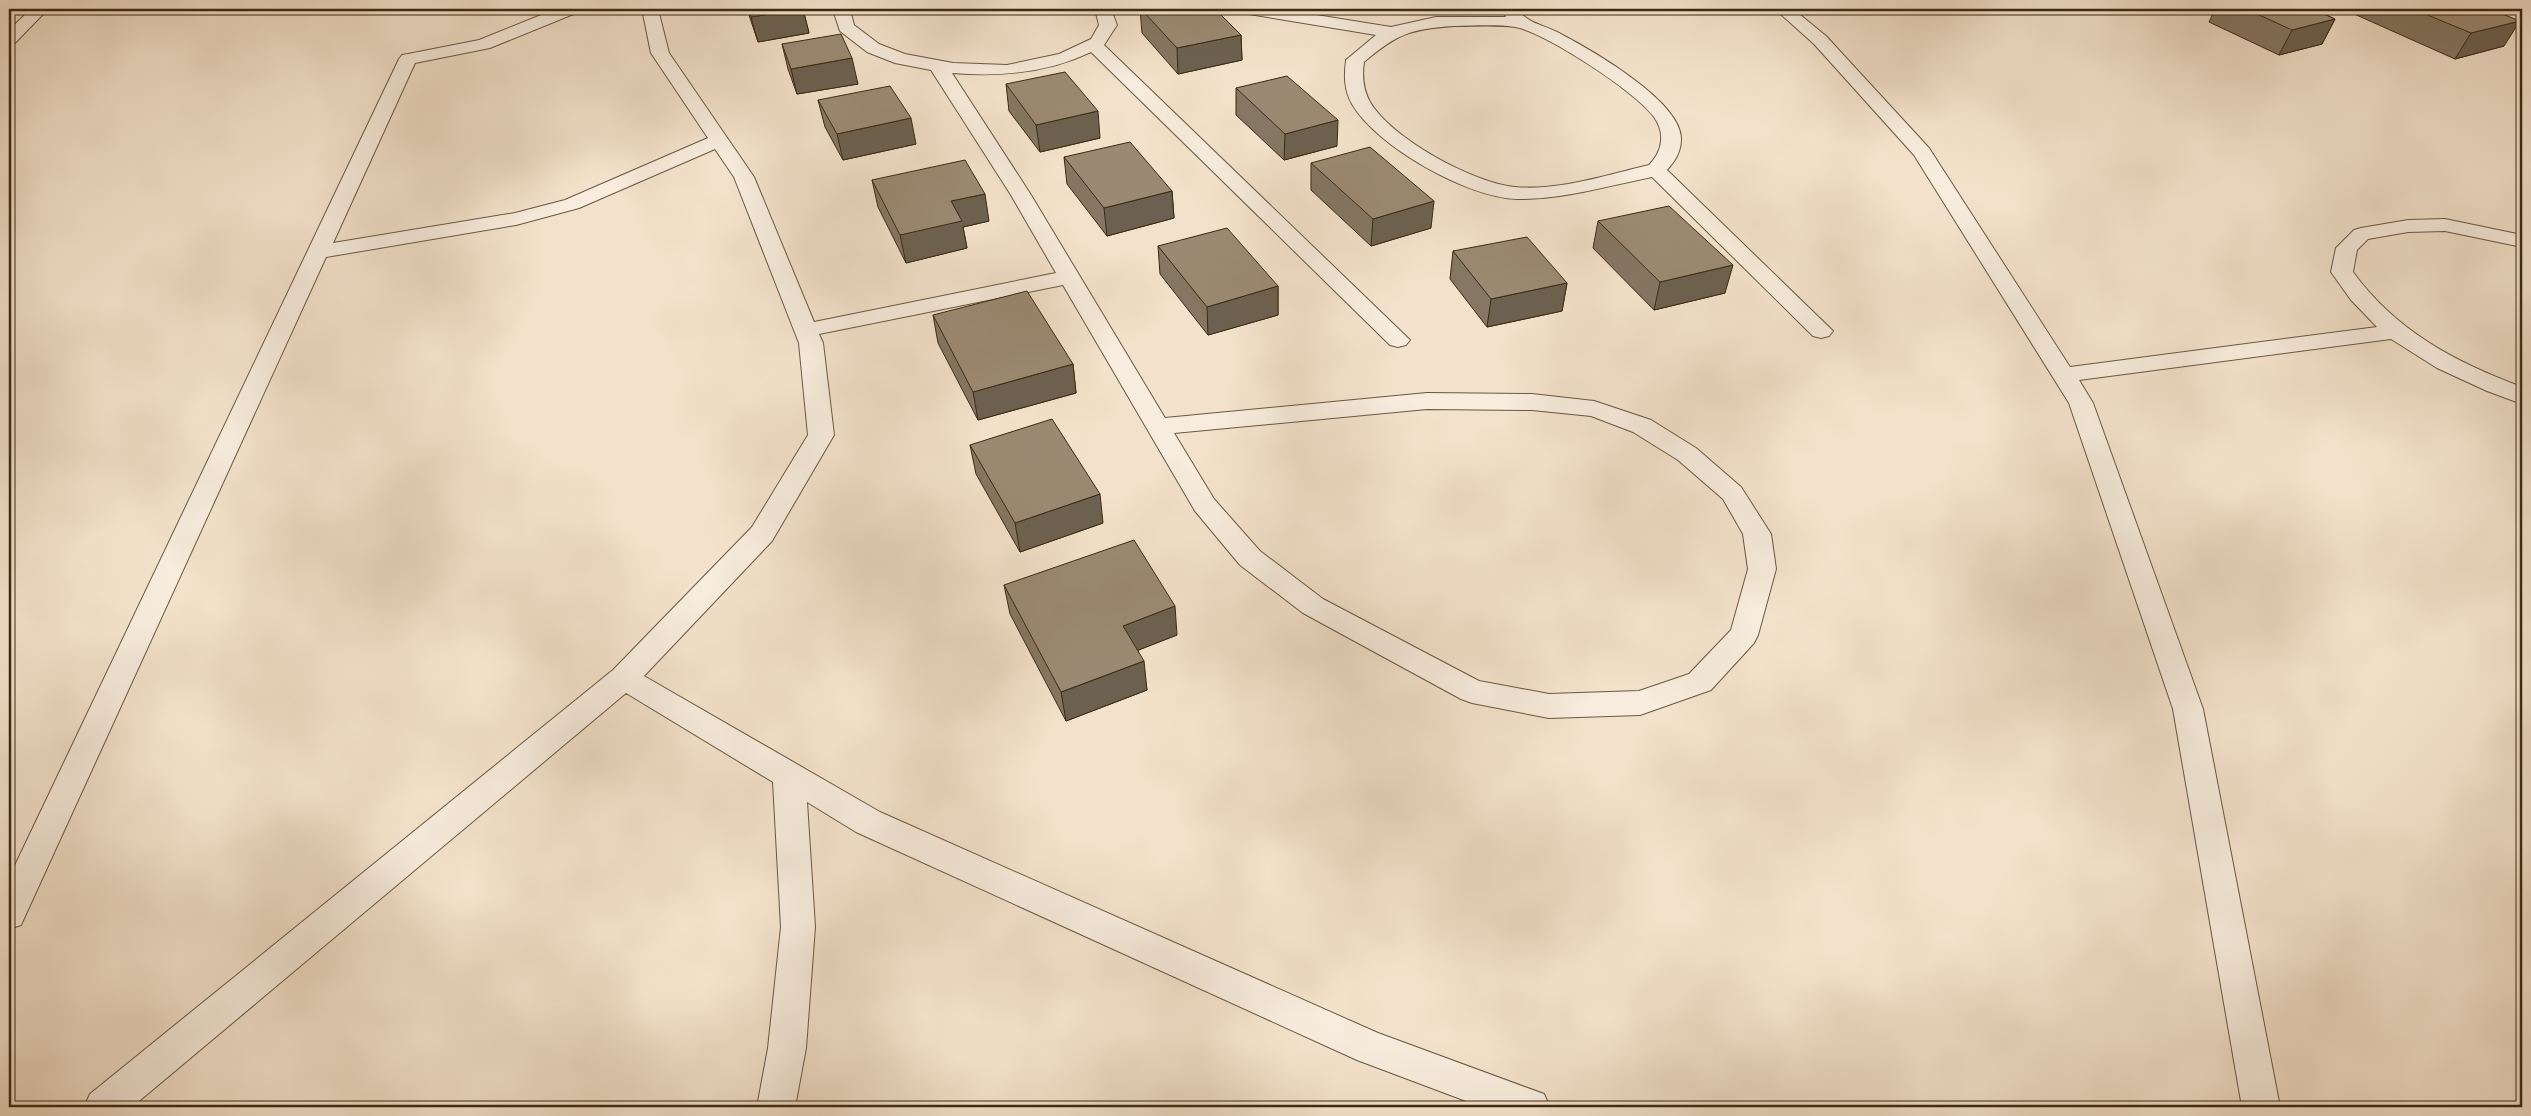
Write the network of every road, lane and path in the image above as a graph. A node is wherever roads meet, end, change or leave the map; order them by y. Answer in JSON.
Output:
{"nodes":[{"id":1,"x":40,"y":9,"type":"edge"},
{"id":2,"x":570,"y":9,"type":"edge"},
{"id":3,"x":650,"y":9,"type":"edge"},
{"id":4,"x":845,"y":9,"type":"edge"},
{"id":5,"x":1103,"y":9,"type":"edge"},
{"id":6,"x":1249,"y":9,"type":"edge"},
{"id":7,"x":1783,"y":9,"type":"edge"},
{"id":8,"x":1514,"y":16,"type":"edge"},
{"id":9,"x":1392,"y":32,"type":"junction"},
{"id":10,"x":9,"y":40,"type":"edge"},
{"id":11,"x":1093,"y":44,"type":"junction"},
{"id":12,"x":938,"y":66,"type":"junction"},
{"id":13,"x":719,"y":140,"type":"junction"},
{"id":14,"x":1656,"y":170,"type":"junction"},
{"id":15,"x":2522,"y":241,"type":"edge"},
{"id":16,"x":318,"y":252,"type":"junction"},
{"id":17,"x":1069,"y":277,"type":"junction"},
{"id":18,"x":806,"y":330,"type":"junction"},
{"id":19,"x":1821,"y":331,"type":"dead end"},
{"id":20,"x":2394,"y":332,"type":"junction"},
{"id":21,"x":1398,"y":340,"type":"dead end"},
{"id":22,"x":2062,"y":375,"type":"junction"},
{"id":23,"x":2522,"y":396,"type":"edge"},
{"id":24,"x":1158,"y":427,"type":"junction"},
{"id":25,"x":624,"y":678,"type":"junction"},
{"id":26,"x":788,"y":776,"type":"junction"},
{"id":27,"x":9,"y":914,"type":"edge"},
{"id":28,"x":103,"y":1107,"type":"edge"},
{"id":29,"x":776,"y":1107,"type":"edge"},
{"id":30,"x":1531,"y":1107,"type":"edge"},
{"id":31,"x":2261,"y":1107,"type":"edge"}],
"edges":[{"from":1,"to":10,"type":"street"},
{"from":2,"to":16,"type":"street"},
{"from":3,"to":13,"type":"street"},
{"from":4,"to":12,"type":"street"},
{"from":5,"to":11,"type":"street"},
{"from":6,"to":9,"type":"street"},
{"from":7,"to":22,"type":"street"},
{"from":8,"to":9,"type":"street"},
{"from":8,"to":14,"type":"street"},
{"from":9,"to":14,"type":"street"},
{"from":11,"to":12,"type":"street"},
{"from":11,"to":21,"type":"street"},
{"from":12,"to":17,"type":"street"},
{"from":13,"to":16,"type":"street"},
{"from":13,"to":18,"type":"street"},
{"from":14,"to":19,"type":"street"},
{"from":15,"to":20,"type":"street"},
{"from":16,"to":27,"type":"street"},
{"from":17,"to":18,"type":"street"},
{"from":17,"to":24,"type":"street"},
{"from":18,"to":25,"type":"street"},
{"from":20,"to":22,"type":"street"},
{"from":20,"to":23,"type":"street"},
{"from":22,"to":31,"type":"street"},
{"from":24,"to":24,"type":"street"},
{"from":25,"to":26,"type":"street"},
{"from":25,"to":28,"type":"street"},
{"from":26,"to":29,"type":"street"},
{"from":26,"to":30,"type":"street"}]}
